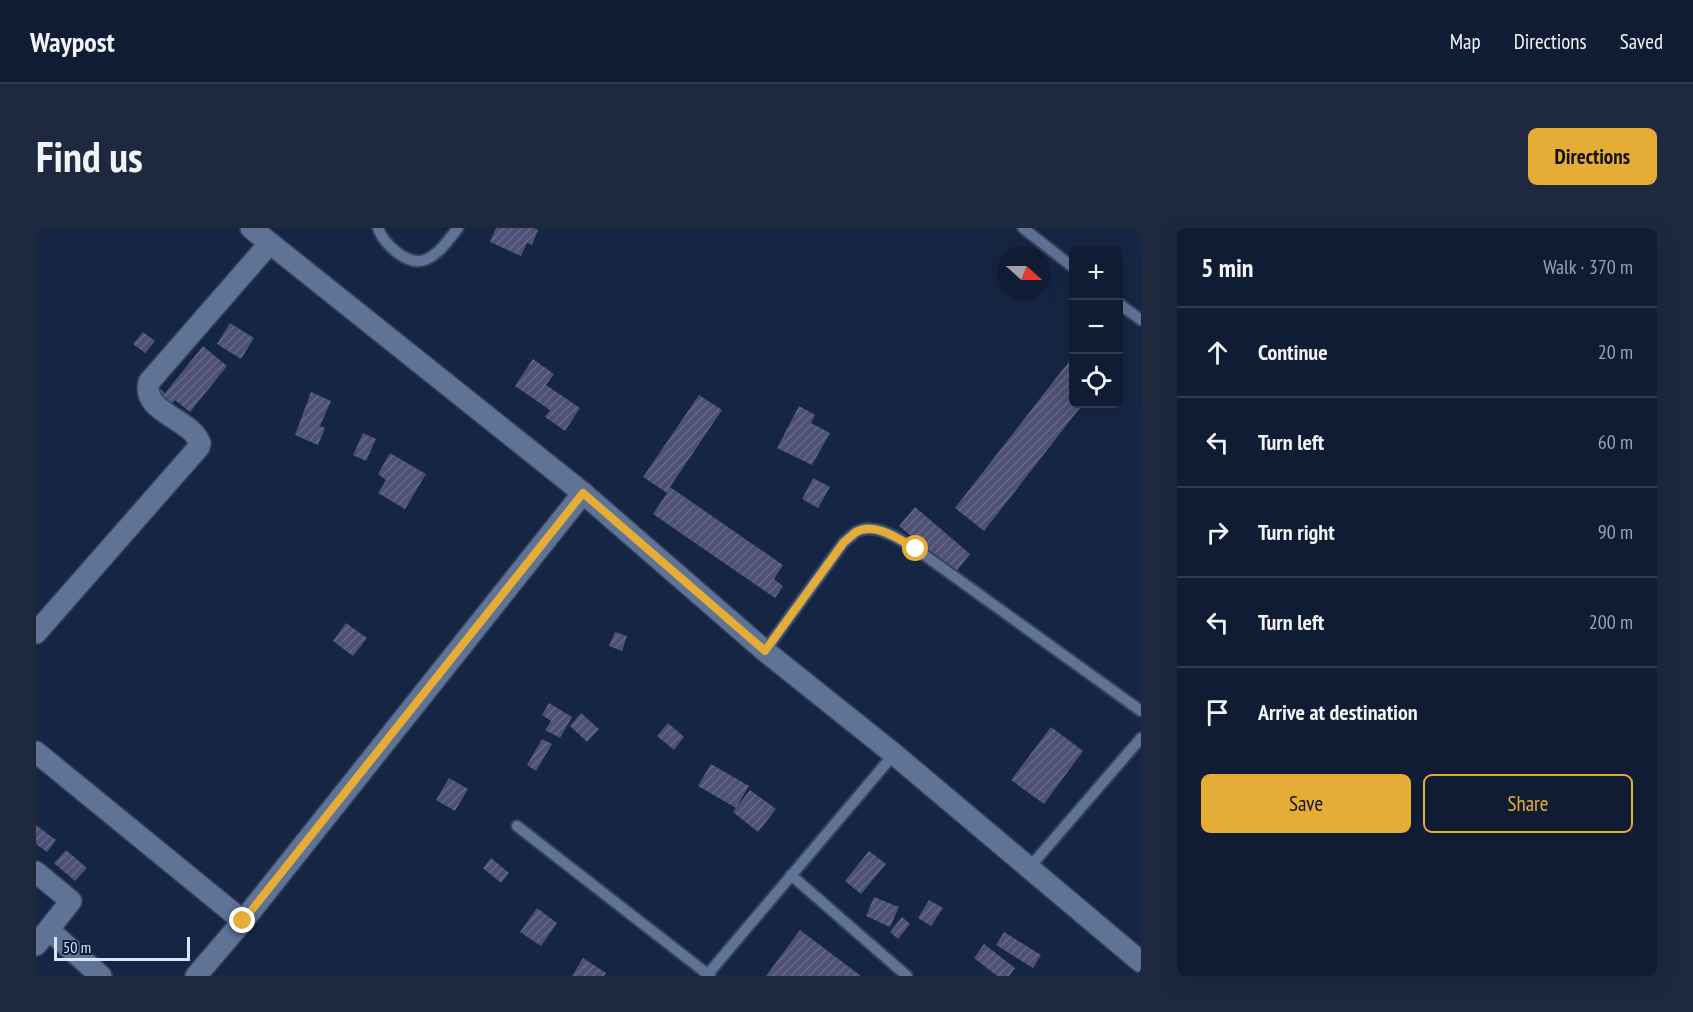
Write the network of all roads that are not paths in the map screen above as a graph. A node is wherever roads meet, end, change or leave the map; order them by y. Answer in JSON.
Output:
{"nodes":[{"id":1,"x":251,"y":228,"type":"edge"},
{"id":2,"x":378,"y":228,"type":"edge"},
{"id":3,"x":458,"y":228,"type":"edge"},
{"id":4,"x":1023,"y":228,"type":"edge"},
{"id":5,"x":270,"y":243,"type":"junction"},
{"id":6,"x":1069,"y":264,"type":"edge"},
{"id":7,"x":1123,"y":306,"type":"edge"},
{"id":8,"x":1141,"y":320,"type":"edge"},
{"id":9,"x":583,"y":493,"type":"junction"},
{"id":10,"x":36,"y":633,"type":"edge"},
{"id":11,"x":765,"y":651,"type":"junction"},
{"id":12,"x":1141,"y":711,"type":"edge"},
{"id":13,"x":1141,"y":738,"type":"edge"},
{"id":14,"x":36,"y":752,"type":"edge"},
{"id":15,"x":894,"y":754,"type":"junction"},
{"id":16,"x":517,"y":826,"type":"dead end"},
{"id":17,"x":1029,"y":868,"type":"junction"},
{"id":18,"x":36,"y":872,"type":"edge"},
{"id":19,"x":791,"y":875,"type":"junction"},
{"id":20,"x":243,"y":921,"type":"junction"},
{"id":21,"x":42,"y":937,"type":"edge"},
{"id":22,"x":1141,"y":962,"type":"edge"},
{"id":23,"x":709,"y":975,"type":"edge"},
{"id":24,"x":101,"y":976,"type":"edge"},
{"id":25,"x":196,"y":976,"type":"edge"},
{"id":26,"x":907,"y":976,"type":"edge"}],
"edges":[{"from":1,"to":5,"type":"street"},
{"from":2,"to":3,"type":"lane"},
{"from":4,"to":6,"type":"lane"},
{"from":5,"to":9,"type":"street"},
{"from":5,"to":10,"type":"street"},
{"from":7,"to":8,"type":"lane"},
{"from":9,"to":11,"type":"street"},
{"from":9,"to":20,"type":"street"},
{"from":11,"to":12,"type":"lane"},
{"from":11,"to":15,"type":"street"},
{"from":13,"to":17,"type":"lane"},
{"from":14,"to":20,"type":"street"},
{"from":15,"to":17,"type":"street"},
{"from":15,"to":19,"type":"lane"},
{"from":16,"to":23,"type":"lane"},
{"from":17,"to":22,"type":"street"},
{"from":18,"to":21,"type":"street"},
{"from":19,"to":23,"type":"lane"},
{"from":19,"to":26,"type":"lane"},
{"from":20,"to":25,"type":"street"},
{"from":21,"to":24,"type":"street"}]}
